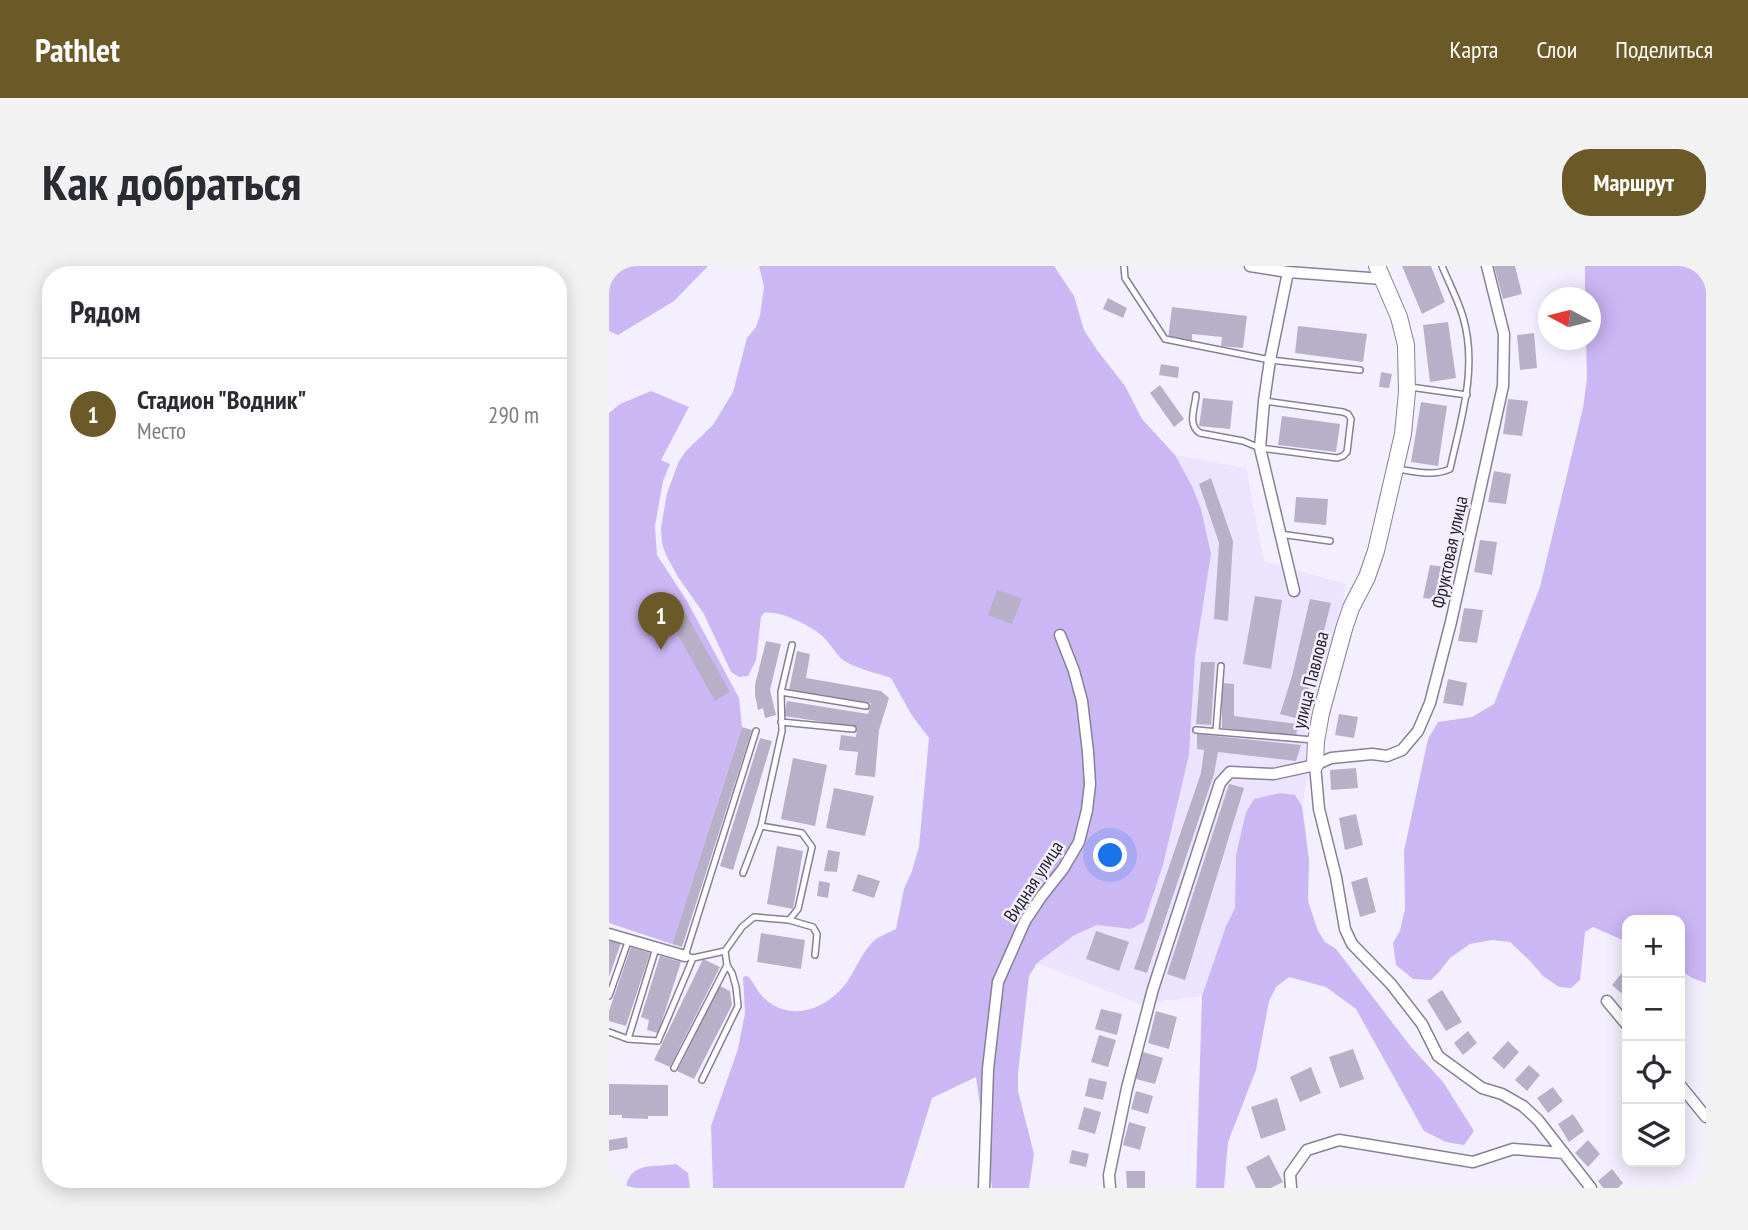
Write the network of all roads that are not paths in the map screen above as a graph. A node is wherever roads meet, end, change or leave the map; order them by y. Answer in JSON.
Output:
{"nodes":[{"id":1,"x":1124,"y":266,"type":"edge"},
{"id":2,"x":1250,"y":266,"type":"edge"},
{"id":3,"x":1442,"y":266,"type":"edge"},
{"id":4,"x":1487,"y":266,"type":"edge"},
{"id":5,"x":1288,"y":272,"type":"junction"},
{"id":6,"x":1380,"y":272,"type":"edge"},
{"id":7,"x":1271,"y":360,"type":"junction"},
{"id":8,"x":1360,"y":370,"type":"dead end"},
{"id":9,"x":1407,"y":387,"type":"junction"},
{"id":10,"x":1196,"y":395,"type":"dead end"},
{"id":11,"x":1467,"y":395,"type":"junction"},
{"id":12,"x":1264,"y":401,"type":"junction"},
{"id":13,"x":1260,"y":448,"type":"junction"},
{"id":14,"x":1396,"y":469,"type":"junction"},
{"id":15,"x":1280,"y":534,"type":"junction"},
{"id":16,"x":1330,"y":541,"type":"dead end"},
{"id":17,"x":1294,"y":592,"type":"dead end"},
{"id":18,"x":1060,"y":635,"type":"dead end"},
{"id":19,"x":792,"y":645,"type":"dead end"},
{"id":20,"x":1221,"y":666,"type":"dead end"},
{"id":21,"x":781,"y":692,"type":"junction"},
{"id":22,"x":866,"y":706,"type":"dead end"},
{"id":23,"x":781,"y":722,"type":"junction"},
{"id":24,"x":853,"y":729,"type":"dead end"},
{"id":25,"x":1196,"y":730,"type":"dead end"},
{"id":26,"x":756,"y":731,"type":"dead end"},
{"id":27,"x":1216,"y":731,"type":"junction"},
{"id":28,"x":1316,"y":741,"type":"junction"},
{"id":29,"x":1315,"y":765,"type":"junction"},
{"id":30,"x":761,"y":826,"type":"junction"},
{"id":31,"x":743,"y":873,"type":"dead end"},
{"id":32,"x":789,"y":920,"type":"junction"},
{"id":33,"x":609,"y":934,"type":"edge"},
{"id":34,"x":629,"y":939,"type":"junction"},
{"id":35,"x":657,"y":947,"type":"junction"},
{"id":36,"x":725,"y":951,"type":"junction"},
{"id":37,"x":815,"y":955,"type":"dead end"},
{"id":38,"x":689,"y":957,"type":"junction"},
{"id":39,"x":727,"y":965,"type":"junction"},
{"id":40,"x":609,"y":996,"type":"edge"},
{"id":41,"x":1607,"y":1001,"type":"dead end"},
{"id":42,"x":1622,"y":1019,"type":"edge"},
{"id":43,"x":609,"y":1032,"type":"edge"},
{"id":44,"x":628,"y":1039,"type":"junction"},
{"id":45,"x":674,"y":1068,"type":"dead end"},
{"id":46,"x":702,"y":1080,"type":"dead end"},
{"id":47,"x":1685,"y":1091,"type":"edge"},
{"id":48,"x":1706,"y":1117,"type":"edge"},
{"id":49,"x":1563,"y":1153,"type":"junction"},
{"id":50,"x":984,"y":1188,"type":"edge"},
{"id":51,"x":1110,"y":1188,"type":"edge"},
{"id":52,"x":1291,"y":1188,"type":"edge"},
{"id":53,"x":1591,"y":1188,"type":"edge"}],
"edges":[{"from":1,"to":7,"type":"lane"},
{"from":2,"to":5,"type":"street"},
{"from":3,"to":11,"type":"lane"},
{"from":4,"to":29,"type":"street","name":"Фруктовая улица"},
{"from":5,"to":6,"type":"street"},
{"from":5,"to":7,"type":"street"},
{"from":6,"to":9,"type":"street","name":"улица Павлова"},
{"from":7,"to":8,"type":"lane"},
{"from":7,"to":12,"type":"street"},
{"from":9,"to":11,"type":"lane"},
{"from":9,"to":14,"type":"street","name":"улица Павлова"},
{"from":10,"to":13,"type":"lane"},
{"from":11,"to":14,"type":"lane"},
{"from":12,"to":13,"type":"street"},
{"from":12,"to":13,"type":"lane"},
{"from":13,"to":15,"type":"street"},
{"from":14,"to":28,"type":"street","name":"улица Павлова"},
{"from":15,"to":16,"type":"lane"},
{"from":15,"to":17,"type":"street"},
{"from":18,"to":50,"type":"street","name":"Видная улица"},
{"from":19,"to":21,"type":"lane"},
{"from":20,"to":27,"type":"lane"},
{"from":21,"to":22,"type":"lane"},
{"from":21,"to":23,"type":"lane"},
{"from":23,"to":24,"type":"lane"},
{"from":23,"to":30,"type":"lane"},
{"from":25,"to":27,"type":"lane"},
{"from":26,"to":38,"type":"lane"},
{"from":27,"to":28,"type":"lane"},
{"from":28,"to":29,"type":"street","name":"улица Павлова"},
{"from":29,"to":49,"type":"street"},
{"from":29,"to":51,"type":"street"},
{"from":30,"to":31,"type":"lane"},
{"from":30,"to":32,"type":"lane"},
{"from":32,"to":36,"type":"lane"},
{"from":32,"to":37,"type":"lane"},
{"from":33,"to":34,"type":"street"},
{"from":34,"to":35,"type":"street"},
{"from":34,"to":40,"type":"lane"},
{"from":35,"to":38,"type":"street"},
{"from":35,"to":44,"type":"lane"},
{"from":36,"to":38,"type":"lane"},
{"from":36,"to":39,"type":"lane"},
{"from":38,"to":44,"type":"lane"},
{"from":39,"to":45,"type":"lane"},
{"from":39,"to":46,"type":"lane"},
{"from":41,"to":42,"type":"street"},
{"from":43,"to":44,"type":"lane"},
{"from":47,"to":48,"type":"street"},
{"from":49,"to":52,"type":"street"},
{"from":49,"to":53,"type":"street"}]}
